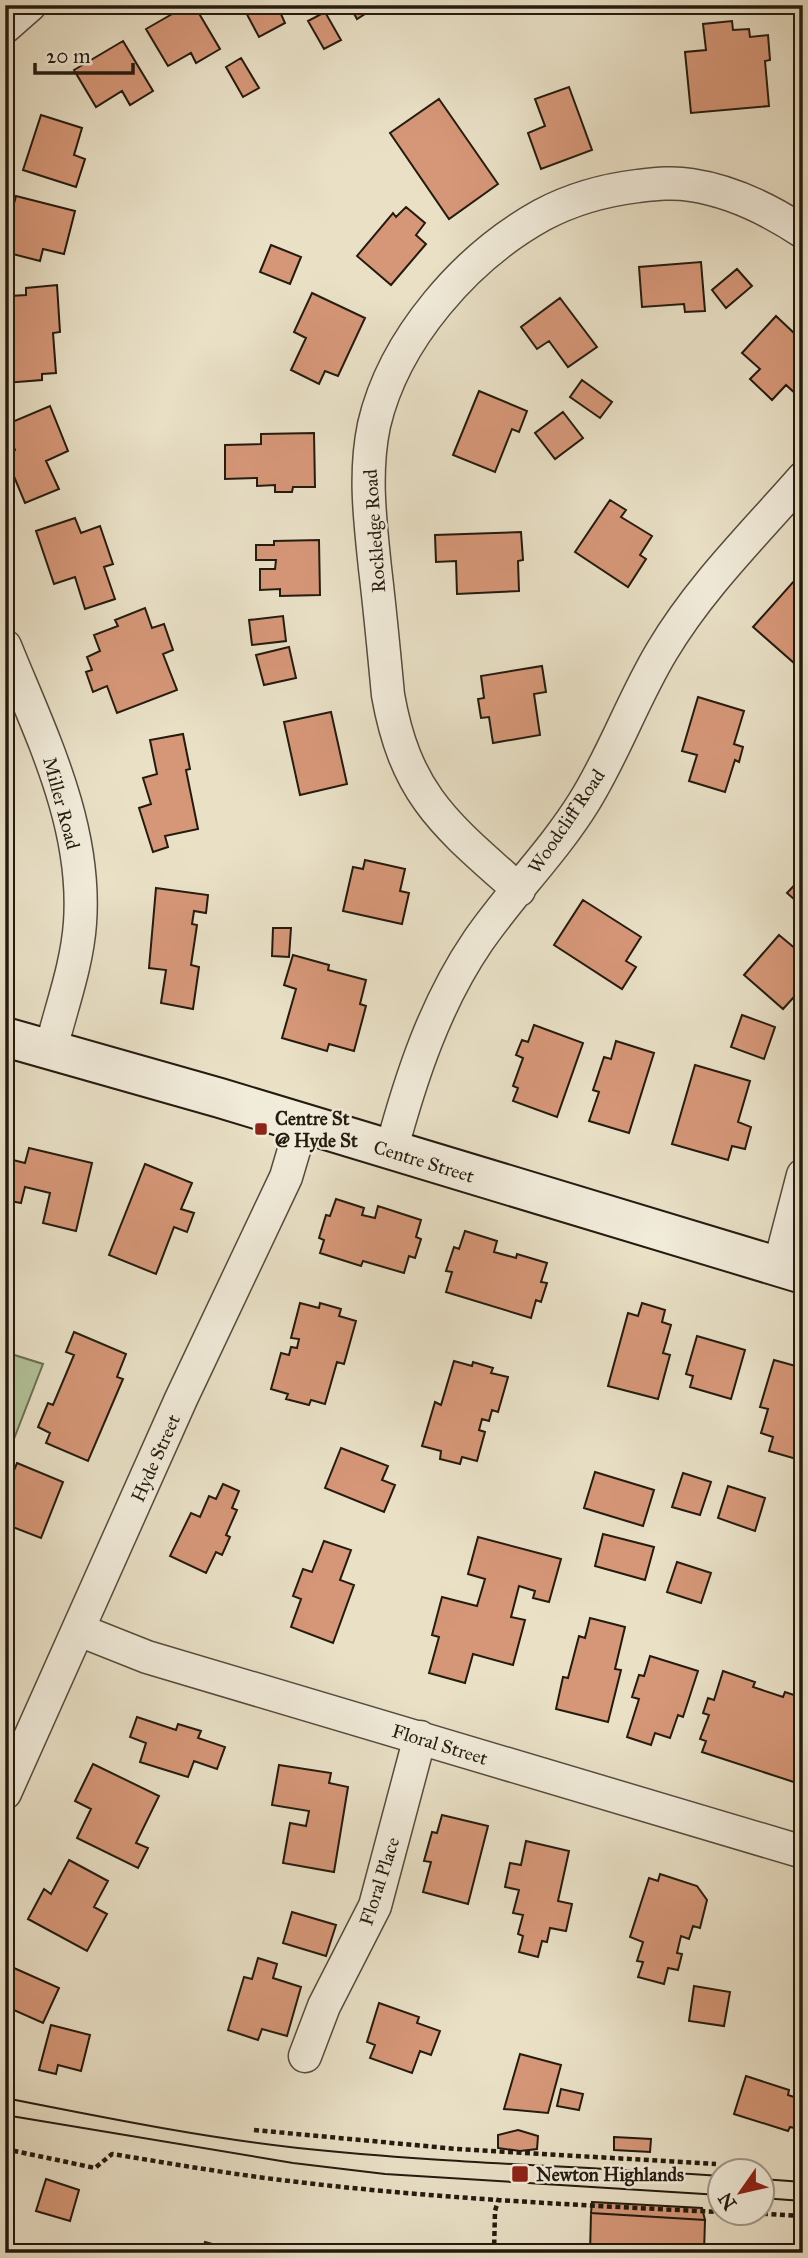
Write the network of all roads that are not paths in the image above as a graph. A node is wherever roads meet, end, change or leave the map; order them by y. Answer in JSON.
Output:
{"nodes":[{"id":1,"x":29,"y":5,"type":"edge"},
{"id":2,"x":5,"y":27,"type":"edge"},
{"id":3,"x":803,"y":232,"type":"edge"},
{"id":4,"x":803,"y":478,"type":"edge"},
{"id":5,"x":5,"y":646,"type":"edge"},
{"id":6,"x":519,"y":890,"type":"junction"},
{"id":7,"x":5,"y":1037,"type":"edge"},
{"id":8,"x":51,"y":1049,"type":"junction"},
{"id":9,"x":302,"y":1123,"type":"junction"},
{"id":10,"x":391,"y":1151,"type":"junction"},
{"id":11,"x":803,"y":1175,"type":"edge"},
{"id":12,"x":791,"y":1270,"type":"edge"},
{"id":13,"x":79,"y":1630,"type":"junction"},
{"id":14,"x":420,"y":1737,"type":"junction"},
{"id":15,"x":5,"y":1793,"type":"edge"},
{"id":16,"x":803,"y":1852,"type":"edge"},
{"id":17,"x":305,"y":2056,"type":"dead end"}],
"edges":[{"from":1,"to":2,"type":"street"},
{"from":3,"to":6,"type":"street","name":"Rockledge Road"},
{"from":4,"to":6,"type":"street","name":"Woodcliff Road"},
{"from":5,"to":8,"type":"street","name":"Miller Road"},
{"from":6,"to":10,"type":"street","name":"Woodcliff Road"},
{"from":7,"to":8,"type":"main road","name":"Centre Street"},
{"from":8,"to":9,"type":"main road","name":"Centre Street"},
{"from":9,"to":10,"type":"main road","name":"Centre Street"},
{"from":9,"to":13,"type":"street","name":"Hyde Street"},
{"from":10,"to":12,"type":"main road","name":"Centre Street"},
{"from":11,"to":12,"type":"street"},
{"from":13,"to":14,"type":"street","name":"Floral Street"},
{"from":13,"to":15,"type":"street","name":"Hyde Street"},
{"from":14,"to":16,"type":"street","name":"Floral Street"},
{"from":14,"to":17,"type":"street","name":"Floral Place"}]}
